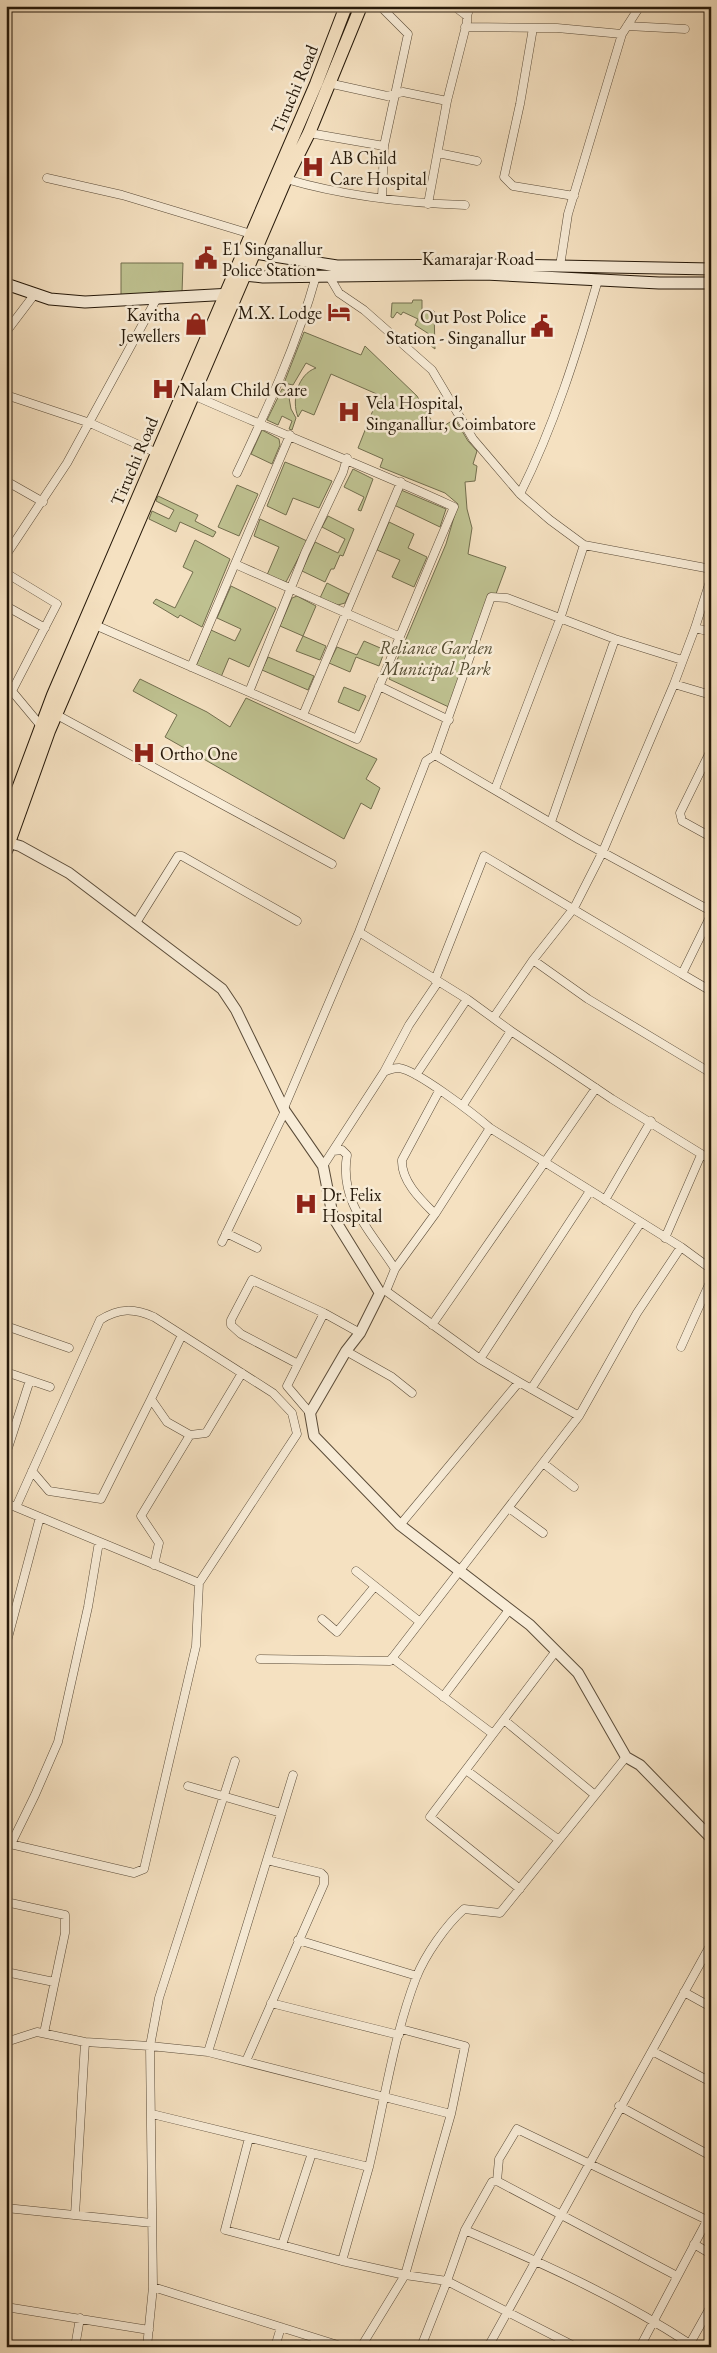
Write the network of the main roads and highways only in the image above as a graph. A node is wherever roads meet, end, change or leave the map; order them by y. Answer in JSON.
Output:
{"nodes":[{"id":1,"x":346,"y":6,"type":"edge"},
{"id":2,"x":360,"y":6,"type":"edge"},
{"id":3,"x":254,"y":253,"type":"junction"},
{"id":4,"x":711,"y":269,"type":"edge"},
{"id":5,"x":244,"y":275,"type":"junction"},
{"id":6,"x":711,"y":283,"type":"edge"},
{"id":7,"x":6,"y":284,"type":"edge"},
{"id":8,"x":230,"y":294,"type":"junction"},
{"id":9,"x":132,"y":524,"type":"junction"},
{"id":10,"x":6,"y":822,"type":"edge"},
{"id":11,"x":8,"y":847,"type":"edge"}],
"edges":[{"from":1,"to":8,"type":"highway","name":"Tiruchi Road"},
{"from":2,"to":3,"type":"highway","name":"Tiruchi Road"},
{"from":3,"to":4,"type":"main road","name":"Kamarajar Road"},
{"from":3,"to":5,"type":"highway","name":"Tiruchi Road"},
{"from":5,"to":6,"type":"main road","name":"Kamarajar Road"},
{"from":5,"to":8,"type":"highway","name":"Tiruchi Road"},
{"from":7,"to":8,"type":"main road"},
{"from":8,"to":9,"type":"highway","name":"Tiruchi Road"},
{"from":8,"to":9,"type":"highway","name":"Tiruchi Road"},
{"from":9,"to":10,"type":"highway","name":"Tiruchi Road"},
{"from":9,"to":11,"type":"highway","name":"Tiruchi Road"}]}
